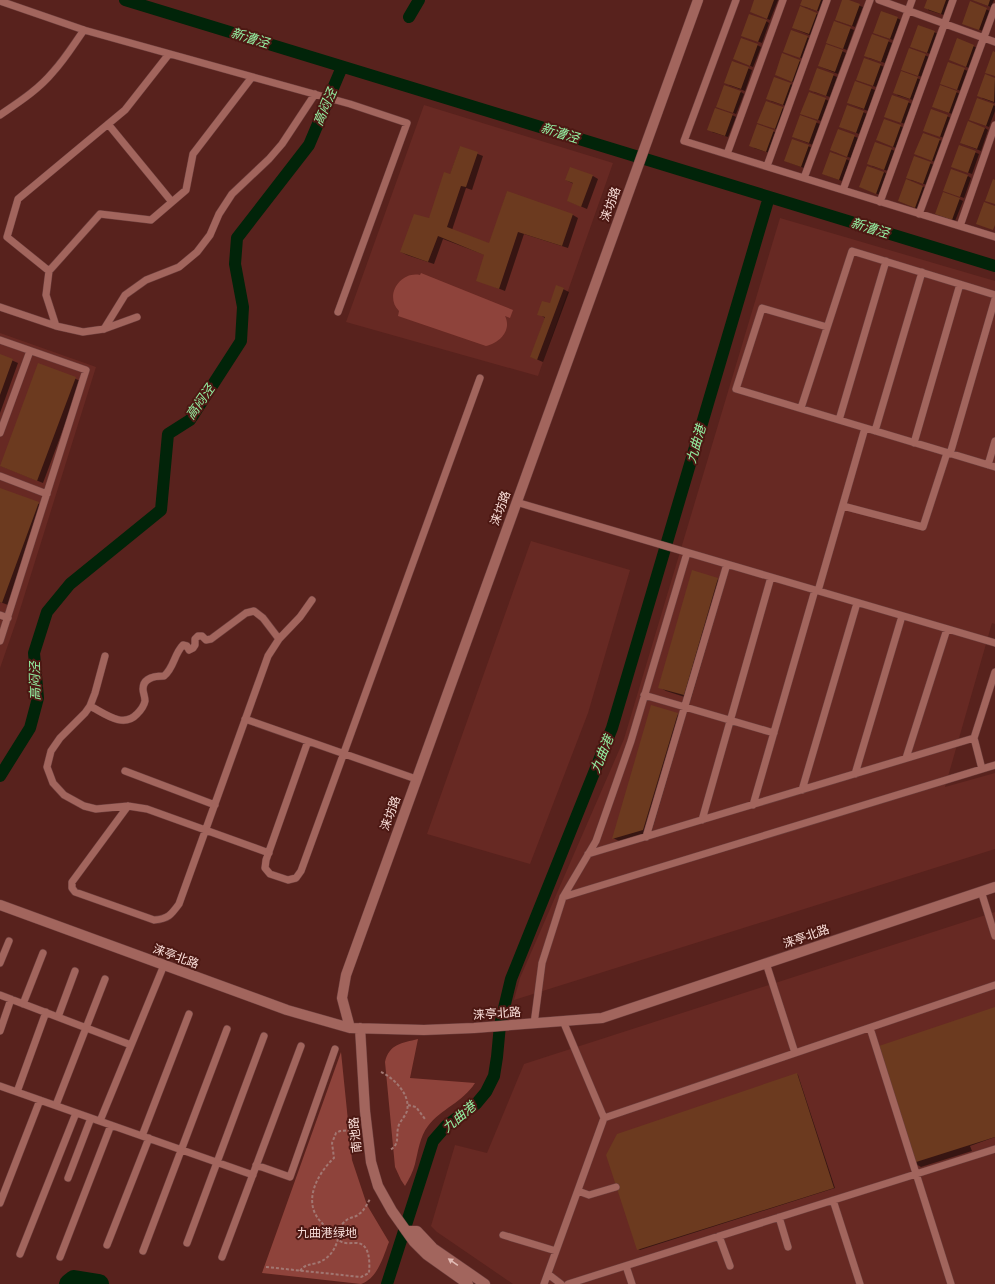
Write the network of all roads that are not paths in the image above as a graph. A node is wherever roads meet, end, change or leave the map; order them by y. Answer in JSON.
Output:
{"nodes":[{"id":1,"x":698,"y":0,"type":"edge"},
{"id":2,"x":736,"y":0,"type":"edge"},
{"id":3,"x":783,"y":0,"type":"edge"},
{"id":4,"x":827,"y":0,"type":"edge"},
{"id":5,"x":870,"y":0,"type":"edge"},
{"id":6,"x":879,"y":0,"type":"edge"},
{"id":7,"x":912,"y":0,"type":"edge"},
{"id":8,"x":953,"y":0,"type":"edge"},
{"id":9,"x":0,"y":1,"type":"edge"},
{"id":10,"x":995,"y":7,"type":"edge"},
{"id":11,"x":908,"y":11,"type":"junction"},
{"id":12,"x":945,"y":24,"type":"junction"},
{"id":13,"x":84,"y":30,"type":"junction"},
{"id":14,"x":984,"y":38,"type":"junction"},
{"id":15,"x":995,"y":42,"type":"edge"},
{"id":16,"x":169,"y":54,"type":"junction"},
{"id":17,"x":252,"y":77,"type":"junction"},
{"id":18,"x":311,"y":94,"type":"junction"},
{"id":19,"x":0,"y":115,"type":"edge"},
{"id":20,"x":108,"y":124,"type":"junction"},
{"id":21,"x":995,"y":125,"type":"edge"},
{"id":22,"x":728,"y":154,"type":"junction"},
{"id":23,"x":767,"y":166,"type":"junction"},
{"id":24,"x":804,"y":178,"type":"junction"},
{"id":25,"x":843,"y":190,"type":"junction"},
{"id":26,"x":172,"y":202,"type":"junction"},
{"id":27,"x":880,"y":202,"type":"junction"},
{"id":28,"x":920,"y":214,"type":"junction"},
{"id":29,"x":960,"y":226,"type":"junction"},
{"id":30,"x":995,"y":237,"type":"edge"},
{"id":31,"x":886,"y":261,"type":"junction"},
{"id":32,"x":50,"y":271,"type":"junction"},
{"id":33,"x":922,"y":272,"type":"junction"},
{"id":34,"x":960,"y":284,"type":"junction"},
{"id":35,"x":995,"y":295,"type":"edge"},
{"id":36,"x":995,"y":299,"type":"edge"},
{"id":37,"x":0,"y":307,"type":"edge"},
{"id":38,"x":338,"y":312,"type":"dead end"},
{"id":39,"x":137,"y":317,"type":"dead end"},
{"id":40,"x":56,"y":326,"type":"junction"},
{"id":41,"x":827,"y":327,"type":"junction"},
{"id":42,"x":104,"y":329,"type":"junction"},
{"id":43,"x":0,"y":340,"type":"edge"},
{"id":44,"x":30,"y":351,"type":"junction"},
{"id":45,"x":480,"y":378,"type":"dead end"},
{"id":46,"x":802,"y":408,"type":"junction"},
{"id":47,"x":839,"y":420,"type":"junction"},
{"id":48,"x":865,"y":428,"type":"junction"},
{"id":49,"x":875,"y":431,"type":"junction"},
{"id":50,"x":0,"y":433,"type":"edge"},
{"id":51,"x":995,"y":441,"type":"edge"},
{"id":52,"x":914,"y":443,"type":"junction"},
{"id":53,"x":949,"y":453,"type":"junction"},
{"id":54,"x":991,"y":466,"type":"edge"},
{"id":55,"x":0,"y":476,"type":"edge"},
{"id":56,"x":47,"y":494,"type":"junction"},
{"id":57,"x":516,"y":502,"type":"junction"},
{"id":58,"x":843,"y":506,"type":"junction"},
{"id":59,"x":685,"y":552,"type":"junction"},
{"id":60,"x":727,"y":564,"type":"junction"},
{"id":61,"x":771,"y":577,"type":"junction"},
{"id":62,"x":817,"y":591,"type":"junction"},
{"id":63,"x":312,"y":600,"type":"dead end"},
{"id":64,"x":857,"y":603,"type":"junction"},
{"id":65,"x":0,"y":615,"type":"edge"},
{"id":66,"x":902,"y":616,"type":"junction"},
{"id":67,"x":8,"y":618,"type":"junction"},
{"id":68,"x":946,"y":629,"type":"junction"},
{"id":69,"x":279,"y":638,"type":"junction"},
{"id":70,"x":0,"y":641,"type":"edge"},
{"id":71,"x":995,"y":643,"type":"edge"},
{"id":72,"x":105,"y":656,"type":"dead end"},
{"id":73,"x":995,"y":672,"type":"edge"},
{"id":74,"x":644,"y":695,"type":"junction"},
{"id":75,"x":90,"y":706,"type":"junction"},
{"id":76,"x":685,"y":707,"type":"junction"},
{"id":77,"x":246,"y":719,"type":"junction"},
{"id":78,"x":730,"y":720,"type":"junction"},
{"id":79,"x":774,"y":733,"type":"junction"},
{"id":80,"x":974,"y":738,"type":"junction"},
{"id":81,"x":308,"y":741,"type":"junction"},
{"id":82,"x":344,"y":754,"type":"junction"},
{"id":83,"x":906,"y":758,"type":"junction"},
{"id":84,"x":995,"y":765,"type":"edge"},
{"id":85,"x":982,"y":769,"type":"junction"},
{"id":86,"x":125,"y":772,"type":"dead end"},
{"id":87,"x":855,"y":774,"type":"junction"},
{"id":88,"x":416,"y":780,"type":"junction"},
{"id":89,"x":802,"y":790,"type":"junction"},
{"id":90,"x":753,"y":804,"type":"junction"},
{"id":91,"x":215,"y":805,"type":"junction"},
{"id":92,"x":128,"y":806,"type":"junction"},
{"id":93,"x":702,"y":820,"type":"junction"},
{"id":94,"x":206,"y":830,"type":"junction"},
{"id":95,"x":646,"y":837,"type":"junction"},
{"id":96,"x":269,"y":853,"type":"junction"},
{"id":97,"x":588,"y":854,"type":"junction"},
{"id":98,"x":995,"y":886,"type":"edge"},
{"id":99,"x":981,"y":891,"type":"junction"},
{"id":100,"x":563,"y":897,"type":"junction"},
{"id":101,"x":0,"y":904,"type":"edge"},
{"id":102,"x":995,"y":936,"type":"edge"},
{"id":103,"x":9,"y":941,"type":"dead end"},
{"id":104,"x":43,"y":953,"type":"dead end"},
{"id":105,"x":0,"y":963,"type":"edge"},
{"id":106,"x":766,"y":963,"type":"junction"},
{"id":107,"x":164,"y":965,"type":"junction"},
{"id":108,"x":75,"y":971,"type":"dead end"},
{"id":109,"x":105,"y":979,"type":"dead end"},
{"id":110,"x":995,"y":985,"type":"edge"},
{"id":111,"x":0,"y":995,"type":"edge"},
{"id":112,"x":11,"y":999,"type":"junction"},
{"id":113,"x":23,"y":1004,"type":"junction"},
{"id":114,"x":46,"y":1012,"type":"junction"},
{"id":115,"x":189,"y":1014,"type":"dead end"},
{"id":116,"x":58,"y":1017,"type":"junction"},
{"id":117,"x":563,"y":1021,"type":"junction"},
{"id":118,"x":534,"y":1024,"type":"junction"},
{"id":119,"x":86,"y":1028,"type":"junction"},
{"id":120,"x":350,"y":1028,"type":"junction"},
{"id":121,"x":360,"y":1028,"type":"junction"},
{"id":122,"x":870,"y":1028,"type":"junction"},
{"id":123,"x":227,"y":1029,"type":"dead end"},
{"id":124,"x":0,"y":1031,"type":"edge"},
{"id":125,"x":264,"y":1036,"type":"dead end"},
{"id":126,"x":131,"y":1045,"type":"junction"},
{"id":127,"x":301,"y":1046,"type":"dead end"},
{"id":128,"x":335,"y":1049,"type":"dead end"},
{"id":129,"x":795,"y":1053,"type":"junction"},
{"id":130,"x":1,"y":1089,"type":"edge"},
{"id":131,"x":17,"y":1092,"type":"junction"},
{"id":132,"x":40,"y":1100,"type":"junction"},
{"id":133,"x":56,"y":1105,"type":"junction"},
{"id":134,"x":76,"y":1113,"type":"junction"},
{"id":135,"x":91,"y":1118,"type":"junction"},
{"id":136,"x":604,"y":1118,"type":"junction"},
{"id":137,"x":100,"y":1121,"type":"junction"},
{"id":138,"x":111,"y":1125,"type":"junction"},
{"id":139,"x":146,"y":1137,"type":"junction"},
{"id":140,"x":181,"y":1149,"type":"junction"},
{"id":141,"x":995,"y":1149,"type":"edge"},
{"id":142,"x":217,"y":1162,"type":"junction"},
{"id":143,"x":256,"y":1165,"type":"junction"},
{"id":144,"x":916,"y":1174,"type":"junction"},
{"id":145,"x":253,"y":1175,"type":"junction"},
{"id":146,"x":68,"y":1178,"type":"dead end"},
{"id":147,"x":616,"y":1187,"type":"dead end"},
{"id":148,"x":578,"y":1191,"type":"junction"},
{"id":149,"x":833,"y":1200,"type":"junction"},
{"id":150,"x":0,"y":1203,"type":"edge"},
{"id":151,"x":779,"y":1217,"type":"junction"},
{"id":152,"x":406,"y":1230,"type":"junction"},
{"id":153,"x":503,"y":1235,"type":"dead end"},
{"id":154,"x":719,"y":1236,"type":"junction"},
{"id":155,"x":187,"y":1243,"type":"dead end"},
{"id":156,"x":107,"y":1245,"type":"dead end"},
{"id":157,"x":788,"y":1247,"type":"dead end"},
{"id":158,"x":143,"y":1250,"type":"dead end"},
{"id":159,"x":556,"y":1251,"type":"junction"},
{"id":160,"x":20,"y":1254,"type":"dead end"},
{"id":161,"x":60,"y":1257,"type":"dead end"},
{"id":162,"x":222,"y":1257,"type":"dead end"},
{"id":163,"x":626,"y":1266,"type":"junction"},
{"id":164,"x":730,"y":1266,"type":"dead end"},
{"id":165,"x":548,"y":1274,"type":"junction"},
{"id":166,"x":468,"y":1284,"type":"edge"},
{"id":167,"x":485,"y":1284,"type":"edge"},
{"id":168,"x":544,"y":1284,"type":"edge"},
{"id":169,"x":561,"y":1284,"type":"edge"},
{"id":170,"x":568,"y":1284,"type":"edge"},
{"id":171,"x":632,"y":1284,"type":"edge"},
{"id":172,"x":860,"y":1284,"type":"edge"},
{"id":173,"x":951,"y":1284,"type":"edge"}],
"edges":[{"from":1,"to":57,"type":"street","name":"涞坊路"},
{"from":2,"to":22,"type":"lane"},
{"from":3,"to":22,"type":"lane"},
{"from":4,"to":23,"type":"lane"},
{"from":5,"to":24,"type":"lane"},
{"from":6,"to":11,"type":"lane"},
{"from":7,"to":11,"type":"lane"},
{"from":8,"to":12,"type":"lane"},
{"from":9,"to":13,"type":"lane"},
{"from":10,"to":14,"type":"lane"},
{"from":11,"to":12,"type":"lane"},
{"from":11,"to":25,"type":"lane"},
{"from":12,"to":14,"type":"lane"},
{"from":12,"to":27,"type":"lane"},
{"from":13,"to":16,"type":"lane"},
{"from":13,"to":19,"type":"lane"},
{"from":14,"to":15,"type":"lane"},
{"from":14,"to":28,"type":"lane"},
{"from":16,"to":17,"type":"lane"},
{"from":16,"to":20,"type":"lane"},
{"from":17,"to":18,"type":"lane"},
{"from":17,"to":26,"type":"lane"},
{"from":18,"to":38,"type":"lane"},
{"from":18,"to":42,"type":"lane"},
{"from":20,"to":26,"type":"lane"},
{"from":20,"to":32,"type":"lane"},
{"from":21,"to":29,"type":"lane"},
{"from":22,"to":23,"type":"lane"},
{"from":23,"to":24,"type":"lane"},
{"from":24,"to":25,"type":"lane"},
{"from":25,"to":27,"type":"lane"},
{"from":26,"to":32,"type":"lane"},
{"from":27,"to":28,"type":"lane"},
{"from":28,"to":29,"type":"lane"},
{"from":29,"to":30,"type":"lane"},
{"from":31,"to":33,"type":"lane"},
{"from":31,"to":41,"type":"lane"},
{"from":31,"to":47,"type":"lane"},
{"from":32,"to":40,"type":"lane"},
{"from":33,"to":34,"type":"lane"},
{"from":33,"to":49,"type":"lane"},
{"from":34,"to":35,"type":"lane"},
{"from":34,"to":52,"type":"lane"},
{"from":36,"to":53,"type":"lane"},
{"from":37,"to":40,"type":"lane"},
{"from":39,"to":42,"type":"lane"},
{"from":40,"to":42,"type":"lane"},
{"from":41,"to":46,"type":"lane"},
{"from":41,"to":46,"type":"lane"},
{"from":43,"to":44,"type":"lane"},
{"from":44,"to":50,"type":"lane"},
{"from":44,"to":56,"type":"lane"},
{"from":45,"to":82,"type":"lane"},
{"from":46,"to":47,"type":"lane"},
{"from":47,"to":48,"type":"lane"},
{"from":48,"to":49,"type":"lane"},
{"from":48,"to":58,"type":"lane"},
{"from":49,"to":52,"type":"lane"},
{"from":51,"to":54,"type":"lane"},
{"from":52,"to":53,"type":"lane"},
{"from":53,"to":54,"type":"lane"},
{"from":53,"to":58,"type":"lane"},
{"from":55,"to":56,"type":"lane"},
{"from":56,"to":67,"type":"lane"},
{"from":57,"to":59,"type":"lane"},
{"from":57,"to":88,"type":"street","name":"涞坊路"},
{"from":58,"to":62,"type":"lane"},
{"from":59,"to":60,"type":"lane"},
{"from":59,"to":74,"type":"lane"},
{"from":60,"to":61,"type":"lane"},
{"from":60,"to":76,"type":"lane"},
{"from":61,"to":62,"type":"lane"},
{"from":61,"to":78,"type":"lane"},
{"from":62,"to":64,"type":"lane"},
{"from":62,"to":79,"type":"lane"},
{"from":63,"to":69,"type":"lane"},
{"from":64,"to":66,"type":"lane"},
{"from":64,"to":89,"type":"lane"},
{"from":65,"to":67,"type":"lane"},
{"from":66,"to":68,"type":"lane"},
{"from":66,"to":87,"type":"lane"},
{"from":67,"to":70,"type":"lane"},
{"from":68,"to":71,"type":"lane"},
{"from":68,"to":83,"type":"lane"},
{"from":69,"to":75,"type":"lane"},
{"from":69,"to":77,"type":"lane"},
{"from":72,"to":75,"type":"lane"},
{"from":73,"to":80,"type":"lane"},
{"from":74,"to":76,"type":"lane"},
{"from":74,"to":97,"type":"lane"},
{"from":75,"to":92,"type":"lane"},
{"from":76,"to":78,"type":"lane"},
{"from":76,"to":95,"type":"lane"},
{"from":77,"to":81,"type":"lane"},
{"from":77,"to":91,"type":"lane"},
{"from":78,"to":79,"type":"lane"},
{"from":78,"to":93,"type":"lane"},
{"from":79,"to":90,"type":"lane"},
{"from":80,"to":83,"type":"lane"},
{"from":80,"to":85,"type":"lane"},
{"from":81,"to":82,"type":"lane"},
{"from":81,"to":96,"type":"lane"},
{"from":82,"to":88,"type":"lane"},
{"from":82,"to":96,"type":"lane"},
{"from":83,"to":87,"type":"lane"},
{"from":84,"to":85,"type":"lane"},
{"from":85,"to":100,"type":"lane"},
{"from":86,"to":91,"type":"lane"},
{"from":87,"to":89,"type":"lane"},
{"from":88,"to":120,"type":"street","name":"涞坊路"},
{"from":89,"to":90,"type":"lane"},
{"from":90,"to":93,"type":"lane"},
{"from":91,"to":94,"type":"lane"},
{"from":92,"to":94,"type":"lane"},
{"from":92,"to":94,"type":"lane"},
{"from":93,"to":95,"type":"lane"},
{"from":94,"to":96,"type":"lane"},
{"from":95,"to":97,"type":"lane"},
{"from":97,"to":100,"type":"lane"},
{"from":98,"to":99,"type":"street","name":"涞亭北路"},
{"from":99,"to":102,"type":"lane"},
{"from":99,"to":106,"type":"street","name":"涞亭北路"},
{"from":100,"to":118,"type":"lane"},
{"from":101,"to":107,"type":"street","name":"涞亭北路"},
{"from":103,"to":105,"type":"lane"},
{"from":104,"to":113,"type":"lane"},
{"from":106,"to":117,"type":"street","name":"涞亭北路"},
{"from":106,"to":129,"type":"lane"},
{"from":107,"to":120,"type":"street","name":"涞亭北路"},
{"from":107,"to":126,"type":"lane"},
{"from":108,"to":116,"type":"lane"},
{"from":109,"to":119,"type":"lane"},
{"from":110,"to":122,"type":"lane"},
{"from":111,"to":112,"type":"lane"},
{"from":112,"to":113,"type":"lane"},
{"from":112,"to":124,"type":"lane"},
{"from":113,"to":114,"type":"lane"},
{"from":114,"to":116,"type":"lane"},
{"from":114,"to":131,"type":"lane"},
{"from":115,"to":139,"type":"lane"},
{"from":116,"to":119,"type":"lane"},
{"from":117,"to":118,"type":"street","name":"涞亭北路"},
{"from":117,"to":136,"type":"lane"},
{"from":118,"to":121,"type":"street","name":"涞亭北路"},
{"from":119,"to":126,"type":"lane"},
{"from":119,"to":133,"type":"lane"},
{"from":120,"to":121,"type":"street","name":"涞亭北路"},
{"from":121,"to":152,"type":"street","name":"南池路"},
{"from":122,"to":129,"type":"lane"},
{"from":122,"to":144,"type":"lane"},
{"from":123,"to":140,"type":"lane"},
{"from":125,"to":142,"type":"lane"},
{"from":126,"to":137,"type":"lane"},
{"from":127,"to":143,"type":"lane"},
{"from":128,"to":143,"type":"lane"},
{"from":129,"to":136,"type":"lane"},
{"from":130,"to":131,"type":"lane"},
{"from":131,"to":132,"type":"lane"},
{"from":132,"to":133,"type":"lane"},
{"from":132,"to":150,"type":"lane"},
{"from":133,"to":134,"type":"lane"},
{"from":134,"to":135,"type":"lane"},
{"from":134,"to":160,"type":"lane"},
{"from":135,"to":137,"type":"lane"},
{"from":135,"to":146,"type":"lane"},
{"from":136,"to":148,"type":"lane"},
{"from":137,"to":138,"type":"lane"},
{"from":138,"to":139,"type":"lane"},
{"from":138,"to":161,"type":"lane"},
{"from":139,"to":140,"type":"lane"},
{"from":139,"to":156,"type":"lane"},
{"from":140,"to":142,"type":"lane"},
{"from":140,"to":158,"type":"lane"},
{"from":141,"to":144,"type":"lane"},
{"from":142,"to":145,"type":"lane"},
{"from":142,"to":155,"type":"lane"},
{"from":143,"to":145,"type":"lane"},
{"from":144,"to":149,"type":"lane"},
{"from":144,"to":173,"type":"lane"},
{"from":145,"to":162,"type":"lane"},
{"from":147,"to":148,"type":"lane"},
{"from":148,"to":159,"type":"lane"},
{"from":149,"to":151,"type":"lane"},
{"from":149,"to":172,"type":"lane"},
{"from":151,"to":154,"type":"lane"},
{"from":151,"to":157,"type":"lane"},
{"from":152,"to":166,"type":"street","name":"南池路"},
{"from":167,"to":152,"type":"street","one_way":true},
{"from":153,"to":159,"type":"lane"},
{"from":154,"to":163,"type":"lane"},
{"from":154,"to":164,"type":"lane"},
{"from":159,"to":165,"type":"lane"},
{"from":163,"to":170,"type":"lane"},
{"from":163,"to":171,"type":"lane"},
{"from":165,"to":168,"type":"lane"},
{"from":165,"to":169,"type":"lane"}]}
